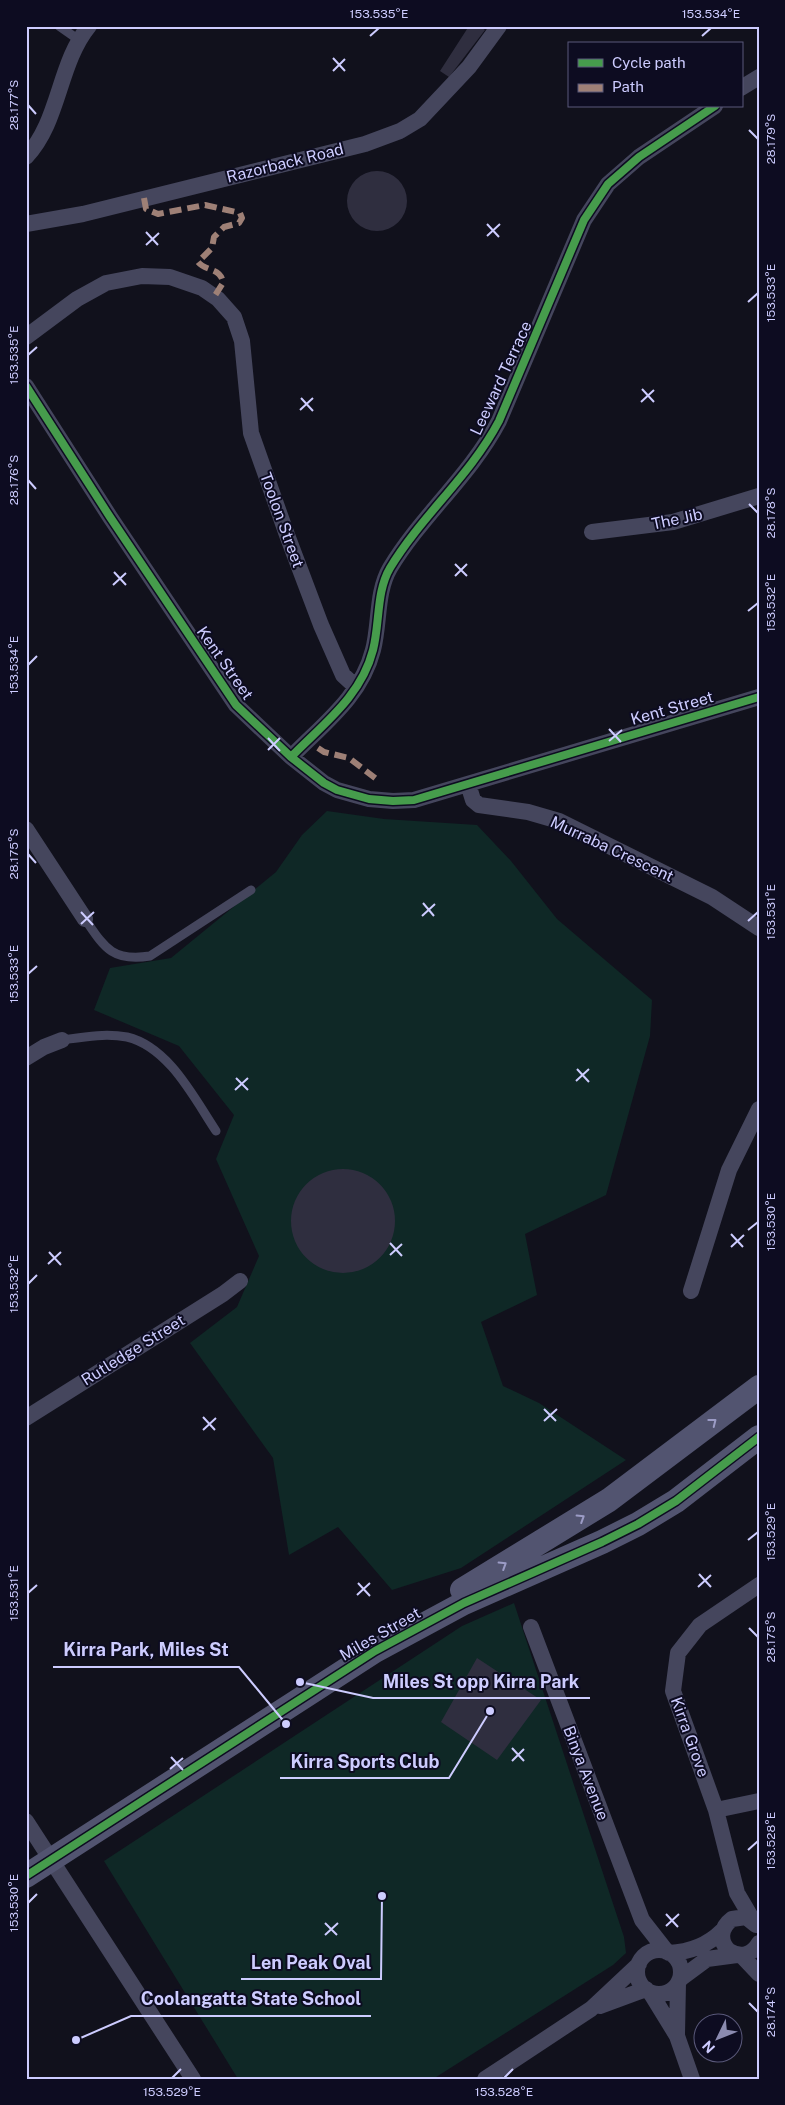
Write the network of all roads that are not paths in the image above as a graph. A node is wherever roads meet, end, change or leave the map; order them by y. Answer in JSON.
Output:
{"nodes":[{"id":1,"x":59,"y":26,"type":"edge"},
{"id":2,"x":89,"y":26,"type":"edge"},
{"id":3,"x":499,"y":26,"type":"edge"},
{"id":4,"x":79,"y":40,"type":"junction"},
{"id":5,"x":759,"y":77,"type":"edge"},
{"id":6,"x":742,"y":87,"type":"edge"},
{"id":7,"x":712,"y":108,"type":"edge"},
{"id":8,"x":26,"y":157,"type":"edge"},
{"id":9,"x":26,"y":224,"type":"edge"},
{"id":10,"x":26,"y":337,"type":"edge"},
{"id":11,"x":26,"y":386,"type":"edge"},
{"id":12,"x":759,"y":496,"type":"edge"},
{"id":13,"x":592,"y":532,"type":"dead end"},
{"id":14,"x":356,"y":687,"type":"junction"},
{"id":15,"x":759,"y":696,"type":"edge"},
{"id":16,"x":291,"y":757,"type":"junction"},
{"id":17,"x":468,"y":784,"type":"junction"},
{"id":18,"x":26,"y":829,"type":"edge"},
{"id":19,"x":251,"y":890,"type":"dead end"},
{"id":20,"x":85,"y":919,"type":"joint"},
{"id":21,"x":759,"y":928,"type":"edge"},
{"id":22,"x":62,"y":1040,"type":"joint"},
{"id":23,"x":26,"y":1058,"type":"edge"},
{"id":24,"x":759,"y":1109,"type":"edge"},
{"id":25,"x":216,"y":1131,"type":"dead end"},
{"id":26,"x":240,"y":1281,"type":"dead end"},
{"id":27,"x":691,"y":1291,"type":"dead end"},
{"id":28,"x":759,"y":1386,"type":"edge"},
{"id":29,"x":26,"y":1418,"type":"edge"},
{"id":30,"x":759,"y":1437,"type":"edge"},
{"id":31,"x":759,"y":1585,"type":"edge"},
{"id":32,"x":531,"y":1627,"type":"dead end"},
{"id":33,"x":375,"y":1651,"type":"junction"},
{"id":34,"x":759,"y":1801,"type":"edge"},
{"id":35,"x":716,"y":1810,"type":"junction"},
{"id":36,"x":26,"y":1821,"type":"edge"},
{"id":37,"x":52,"y":1860,"type":"junction"},
{"id":38,"x":26,"y":1876,"type":"edge"},
{"id":39,"x":737,"y":1893,"type":"junction"},
{"id":40,"x":642,"y":1920,"type":"junction"},
{"id":41,"x":757,"y":1926,"type":"edge"},
{"id":42,"x":723,"y":1928,"type":"junction"},
{"id":43,"x":751,"y":1950,"type":"edge"},
{"id":44,"x":668,"y":1953,"type":"junction"},
{"id":45,"x":640,"y":1962,"type":"junction"},
{"id":46,"x":759,"y":1966,"type":"edge"},
{"id":47,"x":759,"y":1974,"type":"edge"},
{"id":48,"x":679,"y":1981,"type":"junction"},
{"id":49,"x":648,"y":1991,"type":"junction"},
{"id":50,"x":590,"y":2009,"type":"junction"},
{"id":51,"x":678,"y":2036,"type":"junction"},
{"id":52,"x":496,"y":2076,"type":"edge"},
{"id":53,"x":192,"y":2079,"type":"edge"},
{"id":54,"x":692,"y":2079,"type":"edge"}],
"edges":[{"from":1,"to":4,"type":"lane"},
{"from":2,"to":4,"type":"street"},
{"from":3,"to":9,"type":"street","name":"Razorback Road"},
{"from":4,"to":8,"type":"street"},
{"from":5,"to":6,"type":"street"},
{"from":7,"to":14,"type":"street","name":"Leeward Terrace"},
{"from":10,"to":14,"type":"street","name":"Toolon Street"},
{"from":11,"to":16,"type":"street","name":"Kent Street"},
{"from":12,"to":13,"type":"street","name":"The Jib"},
{"from":14,"to":16,"type":"street","name":"Leeward Terrace"},
{"from":15,"to":17,"type":"street","name":"Kent Street"},
{"from":16,"to":17,"type":"street","name":"Kent Street"},
{"from":17,"to":21,"type":"street","name":"Murraba Crescent"},
{"from":18,"to":20,"type":"street"},
{"from":19,"to":20,"type":"lane"},
{"from":22,"to":23,"type":"street"},
{"from":22,"to":25,"type":"lane"},
{"from":24,"to":27,"type":"street"},
{"from":26,"to":29,"type":"street","name":"Rutledge Street"},
{"from":33,"to":28,"type":"street","name":"Miles Street","one_way":true},
{"from":30,"to":33,"type":"street","name":"Miles Street"},
{"from":31,"to":35,"type":"street","name":"Kirra Grove"},
{"from":32,"to":40,"type":"street","name":"Binya Avenue"},
{"from":33,"to":37,"type":"street","name":"Miles Street"},
{"from":34,"to":35,"type":"street"},
{"from":35,"to":39,"type":"street","name":"Kirra Grove"},
{"from":36,"to":37,"type":"street"},
{"from":37,"to":38,"type":"street","name":"Miles Street"},
{"from":37,"to":53,"type":"street"},
{"from":39,"to":41,"type":"street","name":"Kirra Grove"},
{"from":39,"to":42,"type":"street"},
{"from":40,"to":44,"type":"street","name":"Binya Avenue"},
{"from":40,"to":45,"type":"street","name":"Binya Avenue"},
{"from":41,"to":42,"type":"street"},
{"from":42,"to":43,"type":"street"},
{"from":42,"to":44,"type":"street"},
{"from":43,"to":46,"type":"street"},
{"from":43,"to":47,"type":"street"},
{"from":43,"to":48,"type":"street"},
{"from":44,"to":45,"type":"street"},
{"from":44,"to":48,"type":"street"},
{"from":45,"to":49,"type":"street"},
{"from":45,"to":50,"type":"street"},
{"from":48,"to":49,"type":"street"},
{"from":48,"to":51,"type":"street"},
{"from":49,"to":50,"type":"street"},
{"from":49,"to":51,"type":"street"},
{"from":50,"to":52,"type":"street"},
{"from":51,"to":54,"type":"street"}]}
